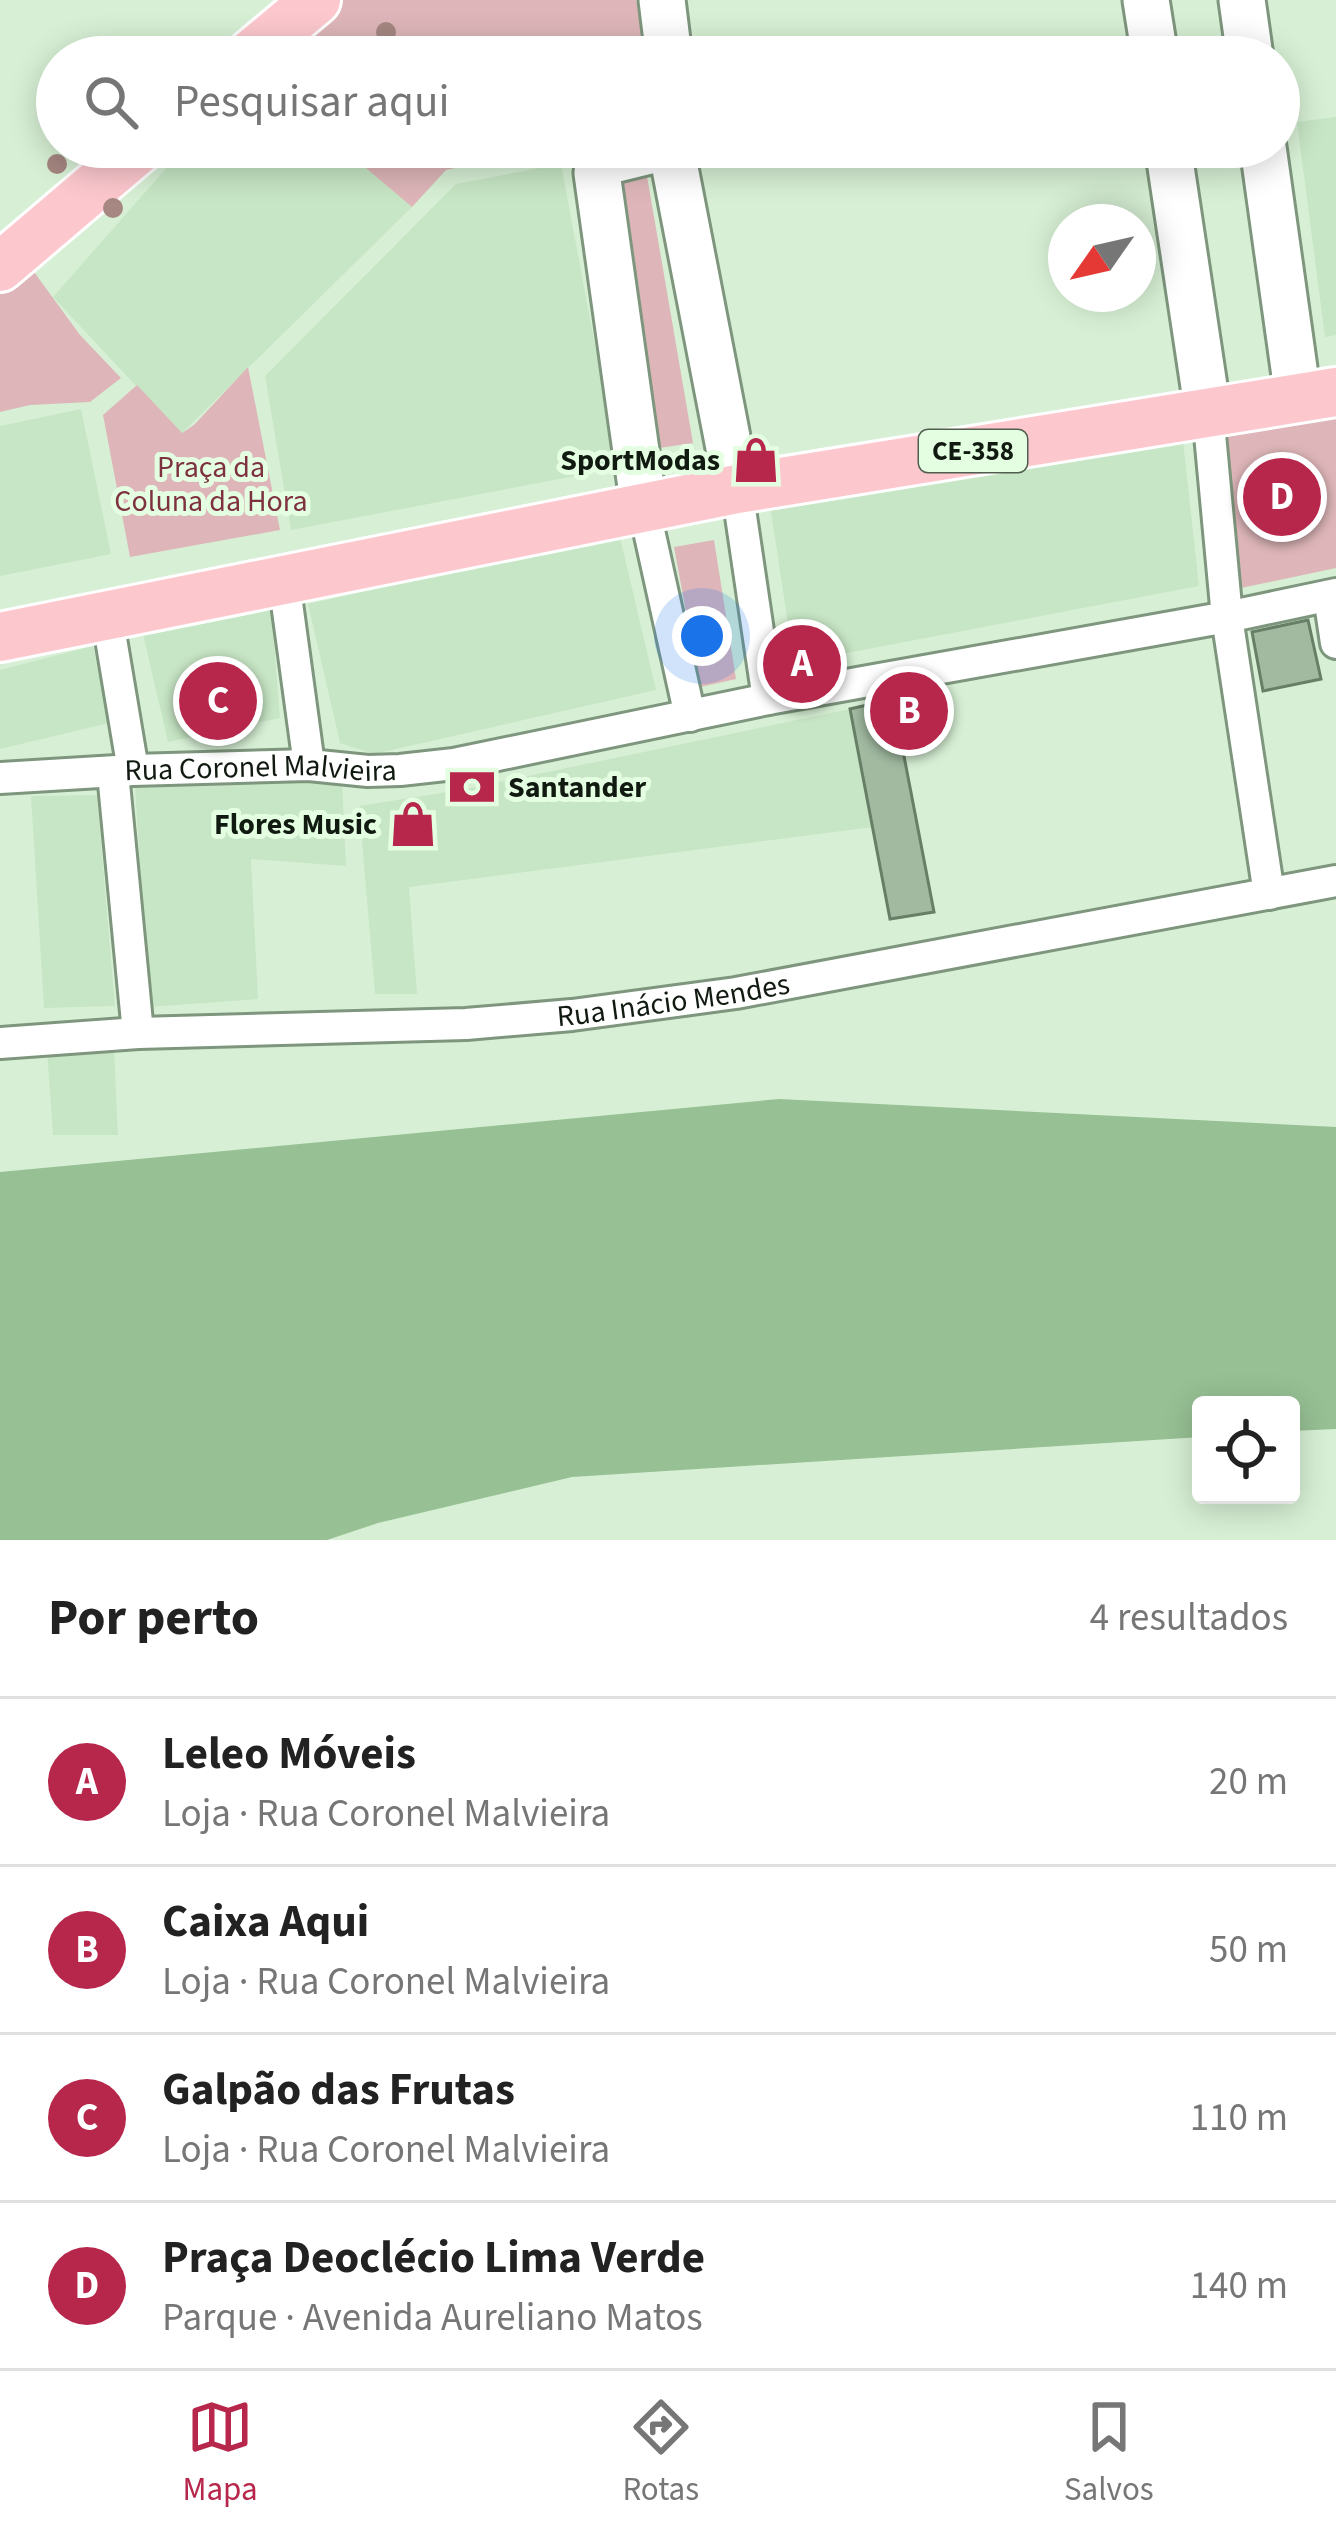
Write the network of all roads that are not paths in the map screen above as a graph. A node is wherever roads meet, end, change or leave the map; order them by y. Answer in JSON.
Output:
{"nodes":[{"id":1,"x":316,"y":0,"type":"edge"},
{"id":2,"x":662,"y":0,"type":"edge"},
{"id":3,"x":1146,"y":0,"type":"edge"},
{"id":4,"x":1242,"y":0,"type":"edge"},
{"id":5,"x":273,"y":36,"type":"edge"},
{"id":6,"x":666,"y":36,"type":"edge"},
{"id":7,"x":1152,"y":36,"type":"edge"},
{"id":8,"x":1247,"y":36,"type":"edge"},
{"id":9,"x":116,"y":168,"type":"edge"},
{"id":10,"x":600,"y":168,"type":"edge"},
{"id":11,"x":675,"y":168,"type":"edge"},
{"id":12,"x":1171,"y":168,"type":"edge"},
{"id":13,"x":1268,"y":168,"type":"edge"},
{"id":14,"x":0,"y":267,"type":"edge"},
{"id":15,"x":1317,"y":395,"type":"edge"},
{"id":16,"x":1208,"y":413,"type":"junction"},
{"id":17,"x":737,"y":489,"type":"junction"},
{"id":18,"x":644,"y":508,"type":"junction"},
{"id":19,"x":284,"y":580,"type":"junction"},
{"id":20,"x":1332,"y":595,"type":"edge"},
{"id":21,"x":107,"y":615,"type":"junction"},
{"id":22,"x":1227,"y":617,"type":"junction"},
{"id":23,"x":0,"y":637,"type":"edge"},
{"id":24,"x":1336,"y":643,"type":"edge"},
{"id":25,"x":768,"y":699,"type":"junction"},
{"id":26,"x":690,"y":716,"type":"junction"},
{"id":27,"x":309,"y":765,"type":"junction"},
{"id":28,"x":123,"y":772,"type":"junction"},
{"id":29,"x":0,"y":778,"type":"edge"},
{"id":30,"x":1336,"y":881,"type":"edge"},
{"id":31,"x":1269,"y":894,"type":"junction"},
{"id":32,"x":138,"y":1034,"type":"junction"},
{"id":33,"x":0,"y":1042,"type":"edge"}],
"edges":[{"from":1,"to":5,"type":"main road"},
{"from":2,"to":6,"type":"street"},
{"from":3,"to":7,"type":"street"},
{"from":4,"to":8,"type":"street"},
{"from":9,"to":14,"type":"main road"},
{"from":10,"to":18,"type":"street"},
{"from":11,"to":17,"type":"street"},
{"from":12,"to":16,"type":"street"},
{"from":13,"to":15,"type":"street"},
{"from":15,"to":16,"type":"main road","number":"CE-358"},
{"from":16,"to":17,"type":"main road","number":"CE-358"},
{"from":16,"to":22,"type":"street"},
{"from":17,"to":18,"type":"main road","number":"CE-358"},
{"from":17,"to":25,"type":"street"},
{"from":18,"to":19,"type":"main road","number":"CE-358"},
{"from":18,"to":26,"type":"street"},
{"from":19,"to":21,"type":"main road","number":"CE-358"},
{"from":19,"to":27,"type":"street"},
{"from":20,"to":22,"type":"street","name":"Rua Coronel Malvieira"},
{"from":20,"to":24,"type":"street"},
{"from":21,"to":23,"type":"main road","number":"CE-358"},
{"from":21,"to":28,"type":"street"},
{"from":22,"to":25,"type":"street","name":"Rua Coronel Malvieira"},
{"from":22,"to":31,"type":"street"},
{"from":25,"to":26,"type":"street","name":"Rua Coronel Malvieira"},
{"from":26,"to":27,"type":"street","name":"Rua Coronel Malvieira"},
{"from":27,"to":28,"type":"street","name":"Rua Coronel Malvieira"},
{"from":28,"to":29,"type":"street","name":"Rua Coronel Malvieira"},
{"from":28,"to":32,"type":"street"},
{"from":30,"to":31,"type":"street","name":"Rua Inácio Mendes"},
{"from":31,"to":32,"type":"street","name":"Rua Inácio Mendes"},
{"from":32,"to":33,"type":"street","name":"Rua Inácio Mendes"}]}
